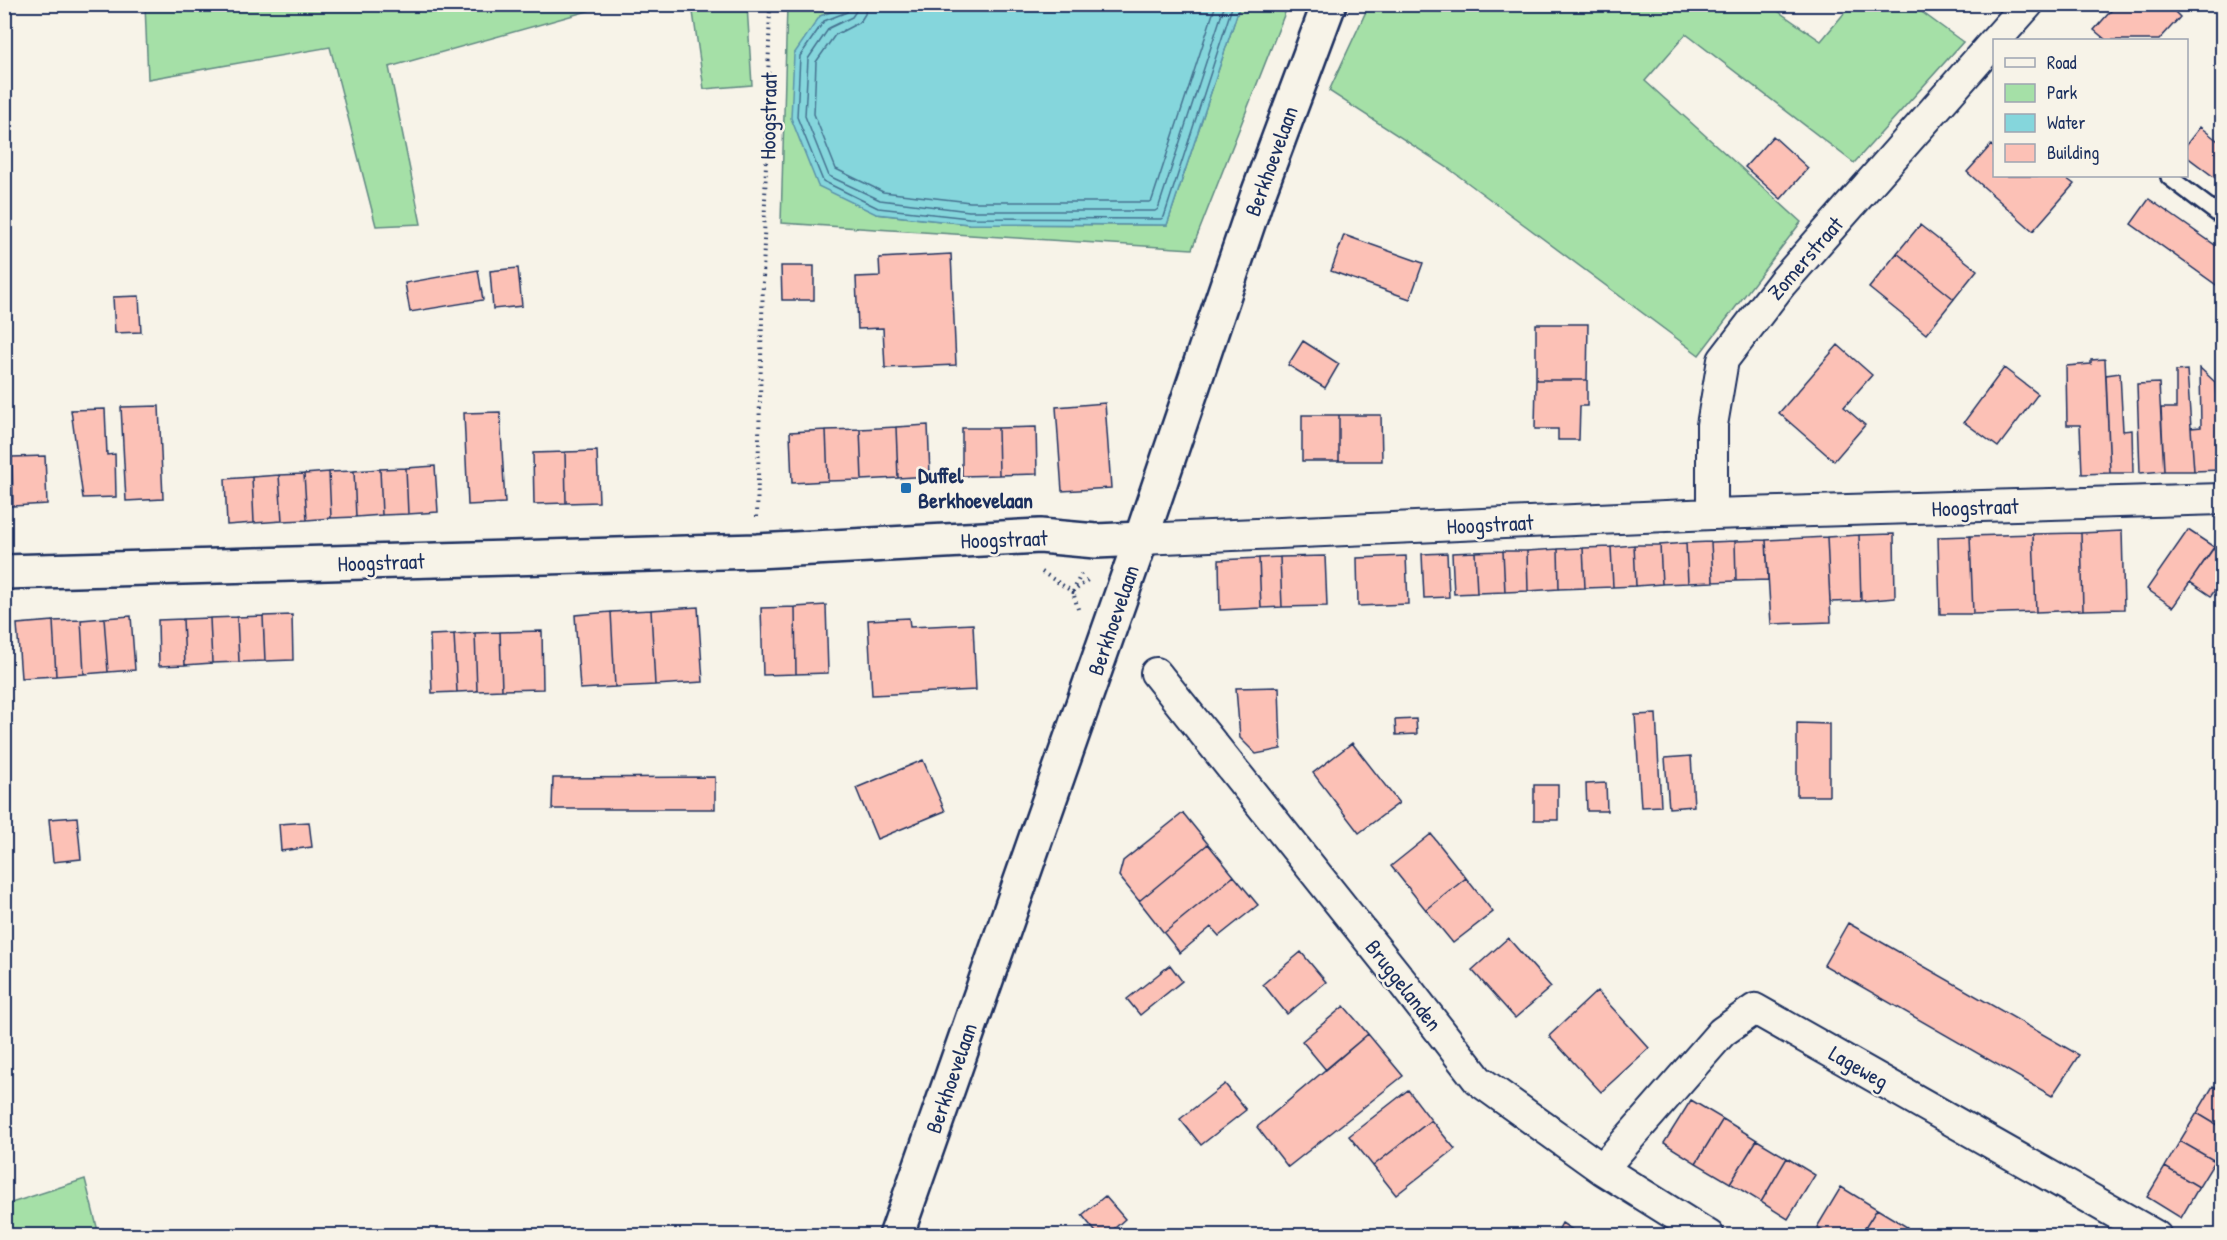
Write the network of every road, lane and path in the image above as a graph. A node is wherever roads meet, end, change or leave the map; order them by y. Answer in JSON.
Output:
{"nodes":[{"id":1,"x":770,"y":4,"type":"edge"},
{"id":2,"x":1329,"y":4,"type":"edge"},
{"id":3,"x":2028,"y":4,"type":"edge"},
{"id":4,"x":1997,"y":39,"type":"edge"},
{"id":5,"x":1993,"y":43,"type":"edge"},
{"id":6,"x":2169,"y":177,"type":"dead end"},
{"id":7,"x":2223,"y":217,"type":"edge"},
{"id":8,"x":2223,"y":500,"type":"edge"},
{"id":9,"x":1713,"y":514,"type":"junction"},
{"id":10,"x":1141,"y":539,"type":"junction"},
{"id":11,"x":757,"y":551,"type":"junction"},
{"id":12,"x":4,"y":572,"type":"edge"},
{"id":13,"x":1156,"y":673,"type":"dead end"},
{"id":14,"x":1602,"y":1168,"type":"junction"},
{"id":15,"x":896,"y":1236,"type":"edge"},
{"id":16,"x":1709,"y":1236,"type":"edge"},
{"id":17,"x":2156,"y":1236,"type":"edge"}],
"edges":[{"from":1,"to":11,"type":"path","name":"Hoogstraat"},
{"from":2,"to":10,"type":"main road","name":"Berkhoevelaan"},
{"from":3,"to":4,"type":"street","name":"Zomerstraat"},
{"from":5,"to":9,"type":"street","name":"Zomerstraat"},
{"from":6,"to":7,"type":"lane"},
{"from":8,"to":9,"type":"street","name":"Hoogstraat"},
{"from":9,"to":10,"type":"street","name":"Hoogstraat"},
{"from":10,"to":11,"type":"main road","name":"Hoogstraat"},
{"from":10,"to":15,"type":"main road","name":"Berkhoevelaan"},
{"from":11,"to":12,"type":"main road","name":"Hoogstraat"},
{"from":13,"to":14,"type":"street","name":"Bruggelanden"},
{"from":14,"to":16,"type":"street","name":"Bruggelanden"},
{"from":14,"to":17,"type":"street","name":"Lageweg"}]}
